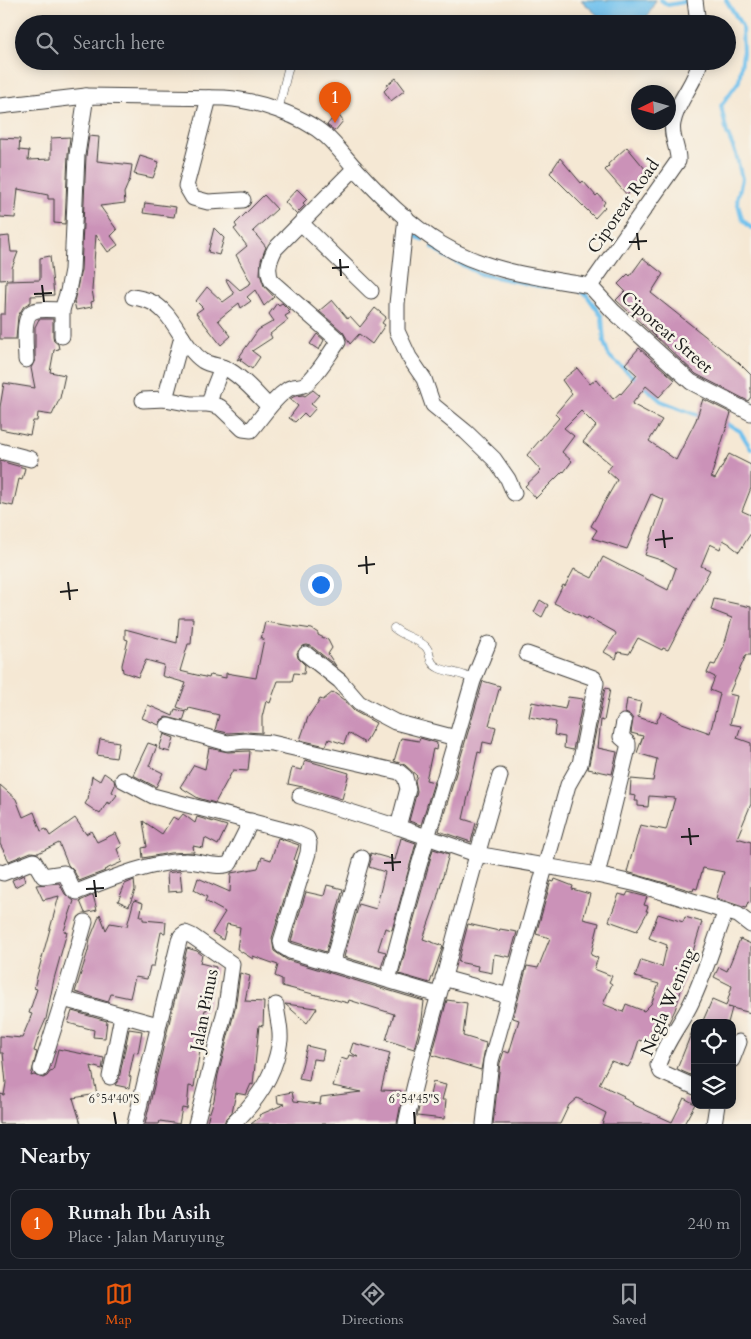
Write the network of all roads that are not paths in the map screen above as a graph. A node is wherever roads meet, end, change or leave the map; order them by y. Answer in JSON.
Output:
{"nodes":[{"id":1,"x":288,"y":70,"type":"edge"},
{"id":2,"x":697,"y":70,"type":"edge"},
{"id":3,"x":86,"y":96,"type":"junction"},
{"id":4,"x":209,"y":98,"type":"junction"},
{"id":5,"x":0,"y":106,"type":"edge"},
{"id":6,"x":278,"y":111,"type":"junction"},
{"id":7,"x":355,"y":168,"type":"junction"},
{"id":8,"x":243,"y":200,"type":"dead end"},
{"id":9,"x":406,"y":217,"type":"junction"},
{"id":10,"x":301,"y":223,"type":"junction"},
{"id":11,"x":590,"y":286,"type":"junction"},
{"id":12,"x":371,"y":291,"type":"dead end"},
{"id":13,"x":133,"y":297,"type":"dead end"},
{"id":14,"x":62,"y":310,"type":"junction"},
{"id":15,"x":62,"y":336,"type":"dead end"},
{"id":16,"x":182,"y":337,"type":"junction"},
{"id":17,"x":26,"y":360,"type":"dead end"},
{"id":18,"x":222,"y":367,"type":"junction"},
{"id":19,"x":165,"y":399,"type":"junction"},
{"id":20,"x":143,"y":400,"type":"dead end"},
{"id":21,"x":209,"y":404,"type":"junction"},
{"id":22,"x":269,"y":407,"type":"junction"},
{"id":23,"x":751,"y":413,"type":"edge"},
{"id":24,"x":0,"y":451,"type":"edge"},
{"id":25,"x":31,"y":459,"type":"dead end"},
{"id":26,"x":514,"y":492,"type":"dead end"},
{"id":27,"x":394,"y":628,"type":"dead end"},
{"id":28,"x":488,"y":644,"type":"dead end"},
{"id":29,"x":306,"y":654,"type":"dead end"},
{"id":30,"x":526,"y":654,"type":"dead end"},
{"id":31,"x":473,"y":680,"type":"junction"},
{"id":32,"x":624,"y":722,"type":"dead end"},
{"id":33,"x":168,"y":726,"type":"dead end"},
{"id":34,"x":456,"y":738,"type":"junction"},
{"id":35,"x":500,"y":776,"type":"dead end"},
{"id":36,"x":124,"y":780,"type":"dead end"},
{"id":37,"x":300,"y":796,"type":"dead end"},
{"id":38,"x":251,"y":821,"type":"junction"},
{"id":39,"x":398,"y":827,"type":"junction"},
{"id":40,"x":428,"y":837,"type":"junction"},
{"id":41,"x":476,"y":854,"type":"junction"},
{"id":42,"x":362,"y":858,"type":"dead end"},
{"id":43,"x":545,"y":867,"type":"junction"},
{"id":44,"x":0,"y":872,"type":"edge"},
{"id":45,"x":598,"y":875,"type":"junction"},
{"id":46,"x":726,"y":911,"type":"junction"},
{"id":47,"x":85,"y":922,"type":"dead end"},
{"id":48,"x":751,"y":925,"type":"edge"},
{"id":49,"x":332,"y":964,"type":"junction"},
{"id":50,"x":443,"y":978,"type":"junction"},
{"id":51,"x":388,"y":980,"type":"junction"},
{"id":52,"x":438,"y":995,"type":"junction"},
{"id":53,"x":509,"y":996,"type":"junction"},
{"id":54,"x":63,"y":999,"type":"junction"},
{"id":55,"x":276,"y":1005,"type":"dead end"},
{"id":56,"x":122,"y":1016,"type":"junction"},
{"id":57,"x":158,"y":1024,"type":"junction"},
{"id":58,"x":739,"y":1042,"type":"dead end"},
{"id":59,"x":736,"y":1050,"type":"edge"},
{"id":60,"x":41,"y":1069,"type":"dead end"},
{"id":61,"x":110,"y":1077,"type":"dead end"},
{"id":62,"x":691,"y":1085,"type":"edge"},
{"id":63,"x":716,"y":1109,"type":"edge"},
{"id":64,"x":411,"y":1123,"type":"edge"},
{"id":65,"x":135,"y":1124,"type":"edge"},
{"id":66,"x":196,"y":1124,"type":"edge"},
{"id":67,"x":234,"y":1124,"type":"edge"},
{"id":68,"x":484,"y":1124,"type":"edge"},
{"id":69,"x":714,"y":1124,"type":"edge"}],
"edges":[{"from":1,"to":6,"type":"lane"},
{"from":2,"to":11,"type":"street","name":"Ciporeat Road"},
{"from":3,"to":4,"type":"street"},
{"from":3,"to":5,"type":"street"},
{"from":3,"to":14,"type":"street"},
{"from":4,"to":6,"type":"street"},
{"from":4,"to":8,"type":"street"},
{"from":6,"to":7,"type":"street"},
{"from":7,"to":9,"type":"street"},
{"from":7,"to":10,"type":"street"},
{"from":9,"to":11,"type":"street"},
{"from":9,"to":26,"type":"street"},
{"from":10,"to":12,"type":"street"},
{"from":10,"to":22,"type":"street"},
{"from":11,"to":23,"type":"street","name":"Ciporeat Street"},
{"from":13,"to":16,"type":"street"},
{"from":14,"to":15,"type":"street"},
{"from":14,"to":17,"type":"street"},
{"from":16,"to":18,"type":"street"},
{"from":16,"to":19,"type":"street"},
{"from":18,"to":21,"type":"street"},
{"from":18,"to":22,"type":"street"},
{"from":19,"to":20,"type":"street"},
{"from":19,"to":21,"type":"street"},
{"from":21,"to":22,"type":"street"},
{"from":24,"to":25,"type":"street"},
{"from":27,"to":31,"type":"lane"},
{"from":28,"to":31,"type":"street"},
{"from":29,"to":34,"type":"street"},
{"from":30,"to":43,"type":"street"},
{"from":31,"to":34,"type":"street"},
{"from":32,"to":45,"type":"street"},
{"from":33,"to":39,"type":"street"},
{"from":34,"to":40,"type":"street"},
{"from":35,"to":41,"type":"street"},
{"from":36,"to":38,"type":"street"},
{"from":37,"to":39,"type":"street"},
{"from":38,"to":44,"type":"street"},
{"from":38,"to":49,"type":"street"},
{"from":39,"to":40,"type":"street"},
{"from":40,"to":41,"type":"street"},
{"from":40,"to":51,"type":"street"},
{"from":41,"to":43,"type":"street"},
{"from":41,"to":50,"type":"street"},
{"from":42,"to":49,"type":"street"},
{"from":43,"to":45,"type":"street"},
{"from":43,"to":53,"type":"street"},
{"from":45,"to":46,"type":"street"},
{"from":46,"to":48,"type":"street"},
{"from":46,"to":62,"type":"street","name":"Negla Wening"},
{"from":47,"to":54,"type":"street"},
{"from":49,"to":51,"type":"street"},
{"from":50,"to":52,"type":"street"},
{"from":50,"to":53,"type":"street"},
{"from":51,"to":52,"type":"street"},
{"from":52,"to":64,"type":"street"},
{"from":53,"to":68,"type":"street"},
{"from":54,"to":56,"type":"street"},
{"from":54,"to":60,"type":"street"},
{"from":55,"to":67,"type":"street"},
{"from":56,"to":57,"type":"street"},
{"from":56,"to":61,"type":"street"},
{"from":57,"to":65,"type":"street"},
{"from":57,"to":66,"type":"street","name":"Jalan Pinus"},
{"from":58,"to":59,"type":"street"},
{"from":63,"to":69,"type":"street"}]}
